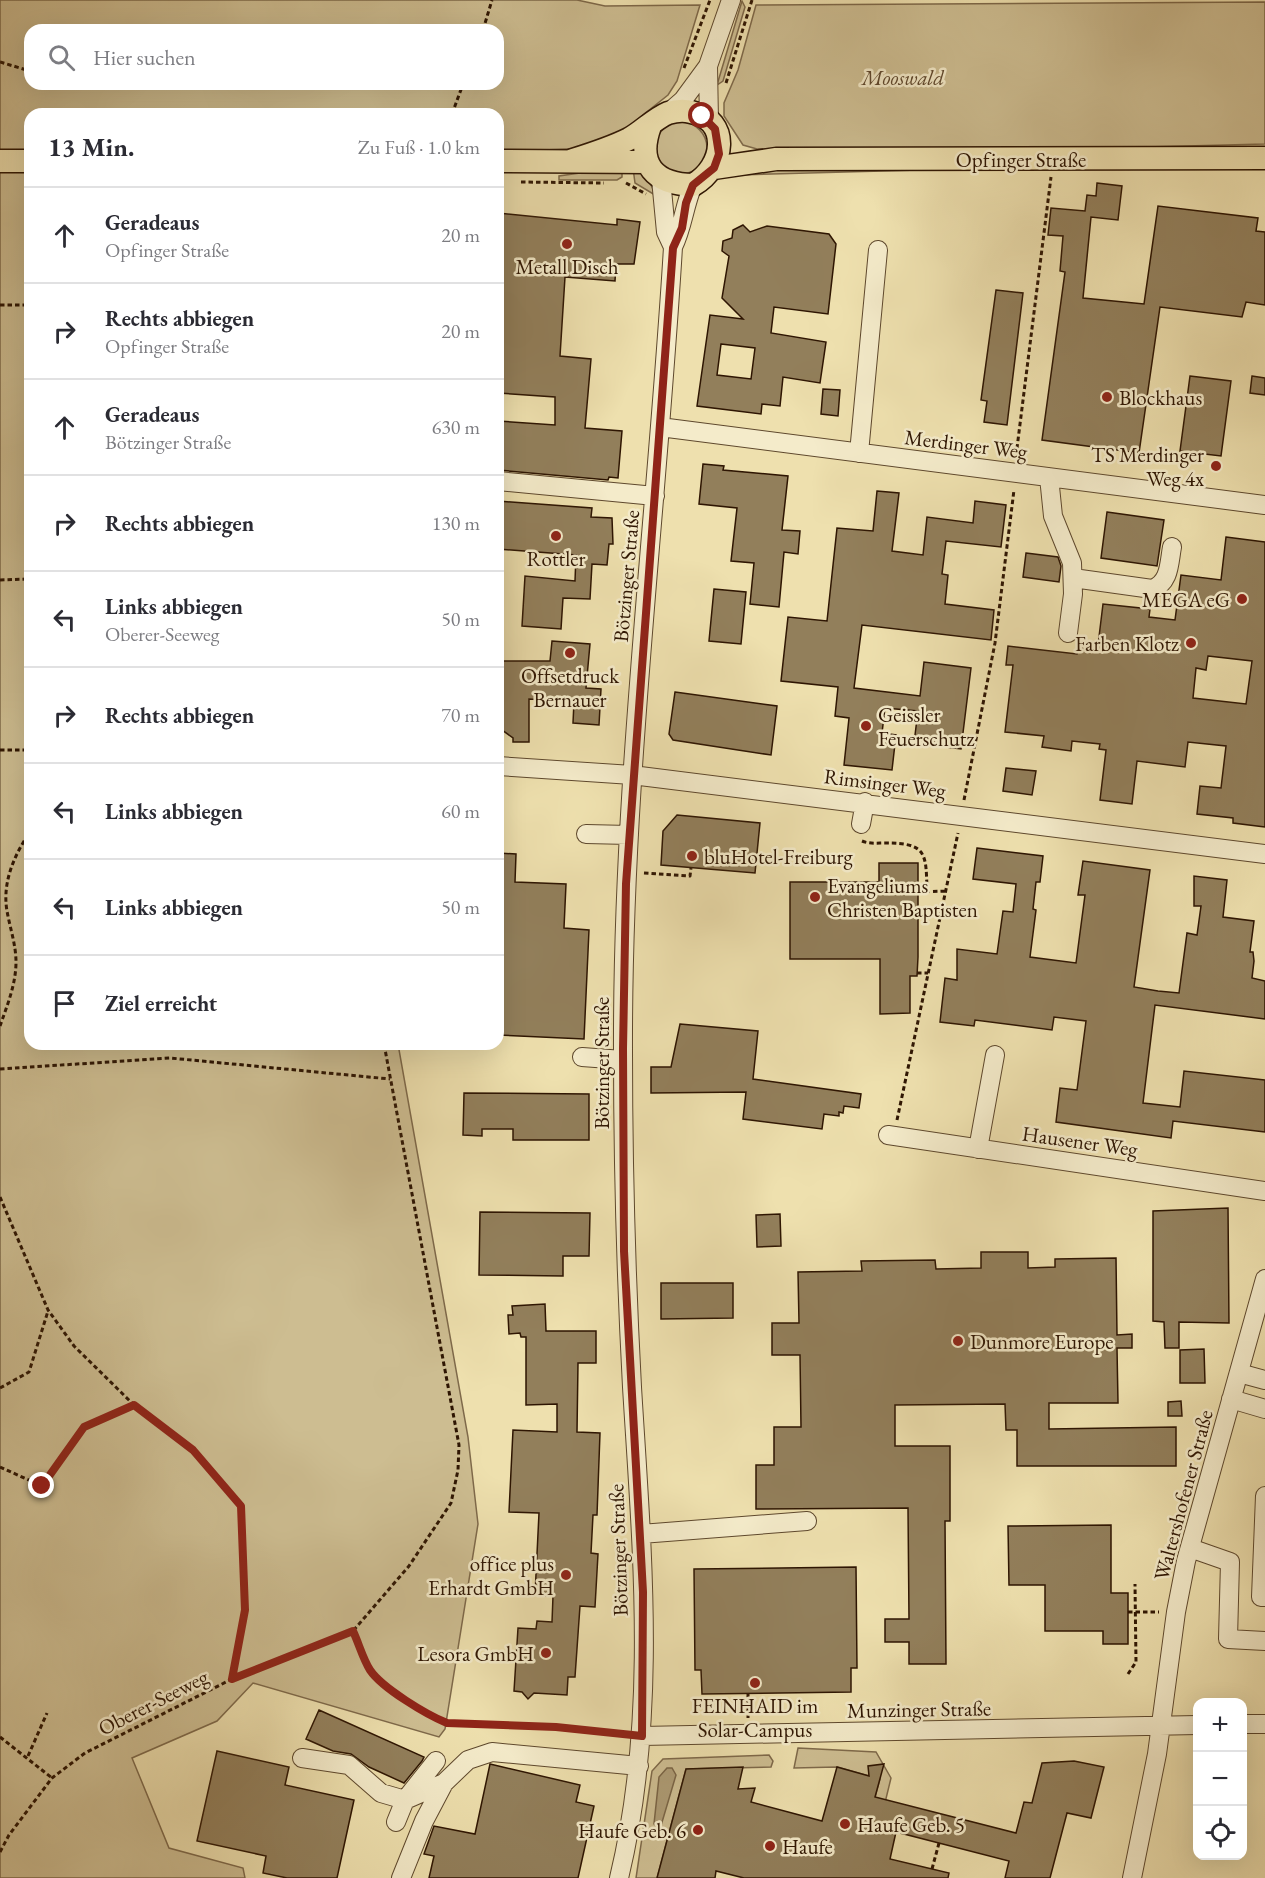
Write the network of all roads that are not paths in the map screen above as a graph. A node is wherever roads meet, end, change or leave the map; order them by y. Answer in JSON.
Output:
{"nodes":[{"id":1,"x":730,"y":0,"type":"edge"},
{"id":2,"x":708,"y":66,"type":"junction"},
{"id":3,"x":659,"y":119,"type":"junction"},
{"id":4,"x":714,"y":131,"type":"junction"},
{"id":5,"x":1265,"y":158,"type":"edge"},
{"id":6,"x":776,"y":159,"type":"junction"},
{"id":7,"x":573,"y":160,"type":"junction"},
{"id":8,"x":0,"y":161,"type":"edge"},
{"id":9,"x":24,"y":161,"type":"edge"},
{"id":10,"x":504,"y":161,"type":"edge"},
{"id":11,"x":714,"y":168,"type":"junction"},
{"id":12,"x":654,"y":171,"type":"junction"},
{"id":13,"x":693,"y":185,"type":"junction"},
{"id":14,"x":673,"y":248,"type":"junction"},
{"id":15,"x":878,"y":250,"type":"dead end"},
{"id":16,"x":660,"y":427,"type":"junction"},
{"id":17,"x":860,"y":453,"type":"junction"},
{"id":18,"x":1049,"y":477,"type":"junction"},
{"id":19,"x":504,"y":482,"type":"edge"},
{"id":20,"x":655,"y":496,"type":"junction"},
{"id":21,"x":1265,"y":505,"type":"edge"},
{"id":22,"x":1172,"y":547,"type":"dead end"},
{"id":23,"x":1073,"y":578,"type":"junction"},
{"id":24,"x":1068,"y":633,"type":"dead end"},
{"id":25,"x":504,"y":766,"type":"edge"},
{"id":26,"x":632,"y":775,"type":"junction"},
{"id":27,"x":865,"y":802,"type":"junction"},
{"id":28,"x":860,"y":832,"type":"road end"},
{"id":29,"x":586,"y":834,"type":"dead end"},
{"id":30,"x":629,"y":835,"type":"junction"},
{"id":31,"x":1265,"y":854,"type":"edge"},
{"id":32,"x":995,"y":1055,"type":"dead end"},
{"id":33,"x":582,"y":1057,"type":"dead end"},
{"id":34,"x":623,"y":1060,"type":"junction"},
{"id":35,"x":891,"y":1135,"type":"road end"},
{"id":36,"x":978,"y":1149,"type":"junction"},
{"id":37,"x":1265,"y":1191,"type":"edge"},
{"id":38,"x":1265,"y":1280,"type":"edge"},
{"id":39,"x":1239,"y":1373,"type":"junction"},
{"id":40,"x":1265,"y":1380,"type":"edge"},
{"id":41,"x":1232,"y":1399,"type":"junction"},
{"id":42,"x":1265,"y":1409,"type":"edge"},
{"id":43,"x":1265,"y":1496,"type":"edge"},
{"id":44,"x":807,"y":1521,"type":"dead end"},
{"id":45,"x":641,"y":1534,"type":"junction"},
{"id":46,"x":1190,"y":1548,"type":"junction"},
{"id":47,"x":1265,"y":1597,"type":"edge"},
{"id":48,"x":1265,"y":1641,"type":"edge"},
{"id":49,"x":1247,"y":1724,"type":"edge"},
{"id":50,"x":1265,"y":1724,"type":"edge"},
{"id":51,"x":1193,"y":1725,"type":"edge"},
{"id":52,"x":1162,"y":1726,"type":"junction"},
{"id":53,"x":642,"y":1736,"type":"junction"},
{"id":54,"x":302,"y":1758,"type":"dead end"},
{"id":55,"x":436,"y":1761,"type":"dead end"},
{"id":56,"x":639,"y":1766,"type":"junction"},
{"id":57,"x":444,"y":1783,"type":"junction"},
{"id":58,"x":405,"y":1800,"type":"junction"},
{"id":59,"x":396,"y":1822,"type":"dead end"},
{"id":60,"x":401,"y":1878,"type":"edge"},
{"id":61,"x":619,"y":1878,"type":"edge"},
{"id":62,"x":1132,"y":1878,"type":"edge"}],
"edges":[{"from":1,"to":2,"type":"street"},
{"from":2,"to":3,"type":"street"},
{"from":2,"to":4,"type":"street"},
{"from":3,"to":4,"type":"main road","name":"Opfinger Straße"},
{"from":3,"to":7,"type":"main road"},
{"from":3,"to":12,"type":"main road"},
{"from":4,"to":6,"type":"main road","name":"Opfinger Straße"},
{"from":4,"to":11,"type":"main road"},
{"from":5,"to":6,"type":"main road","name":"Opfinger Straße"},
{"from":6,"to":11,"type":"main road","name":"Opfinger Straße"},
{"from":7,"to":10,"type":"main road"},
{"from":7,"to":12,"type":"main road"},
{"from":8,"to":9,"type":"main road"},
{"from":11,"to":13,"type":"main road"},
{"from":12,"to":13,"type":"main road"},
{"from":12,"to":14,"type":"street","name":"Bötzinger Straße"},
{"from":13,"to":14,"type":"street","name":"Bötzinger Straße"},
{"from":14,"to":16,"type":"street","name":"Bötzinger Straße"},
{"from":15,"to":17,"type":"street"},
{"from":16,"to":17,"type":"street","name":"Merdinger Weg"},
{"from":16,"to":20,"type":"street","name":"Bötzinger Straße"},
{"from":17,"to":18,"type":"street","name":"Merdinger Weg"},
{"from":18,"to":21,"type":"street","name":"Merdinger Weg"},
{"from":18,"to":23,"type":"street"},
{"from":19,"to":20,"type":"street"},
{"from":20,"to":26,"type":"street","name":"Bötzinger Straße"},
{"from":22,"to":23,"type":"street"},
{"from":23,"to":24,"type":"street"},
{"from":25,"to":26,"type":"street","name":"Rimsinger Weg"},
{"from":26,"to":27,"type":"street","name":"Rimsinger Weg"},
{"from":26,"to":30,"type":"street","name":"Bötzinger Straße"},
{"from":27,"to":28,"type":"street"},
{"from":27,"to":31,"type":"street","name":"Rimsinger Weg"},
{"from":29,"to":30,"type":"street"},
{"from":30,"to":34,"type":"street","name":"Bötzinger Straße"},
{"from":32,"to":36,"type":"street"},
{"from":33,"to":34,"type":"street"},
{"from":34,"to":45,"type":"street","name":"Bötzinger Straße"},
{"from":35,"to":36,"type":"street","name":"Hausener Weg"},
{"from":36,"to":37,"type":"street","name":"Hausener Weg"},
{"from":38,"to":39,"type":"street","name":"Waltershofener Straße"},
{"from":39,"to":40,"type":"street"},
{"from":39,"to":41,"type":"street","name":"Waltershofener Straße"},
{"from":41,"to":42,"type":"street"},
{"from":41,"to":46,"type":"street","name":"Waltershofener Straße"},
{"from":43,"to":47,"type":"street"},
{"from":44,"to":45,"type":"street"},
{"from":45,"to":53,"type":"street","name":"Bötzinger Straße"},
{"from":46,"to":48,"type":"street"},
{"from":46,"to":52,"type":"street","name":"Waltershofener Straße"},
{"from":49,"to":50,"type":"street"},
{"from":51,"to":52,"type":"street","name":"Munzinger Straße"},
{"from":52,"to":53,"type":"street","name":"Munzinger Straße"},
{"from":52,"to":62,"type":"street","name":"Waltershofener Straße"},
{"from":53,"to":56,"type":"street","name":"Bötzinger Straße"},
{"from":54,"to":58,"type":"street"},
{"from":55,"to":58,"type":"street"},
{"from":56,"to":57,"type":"street"},
{"from":56,"to":61,"type":"street","name":"Bötzinger Straße"},
{"from":57,"to":58,"type":"street"},
{"from":57,"to":60,"type":"street"},
{"from":58,"to":59,"type":"street"}]}
